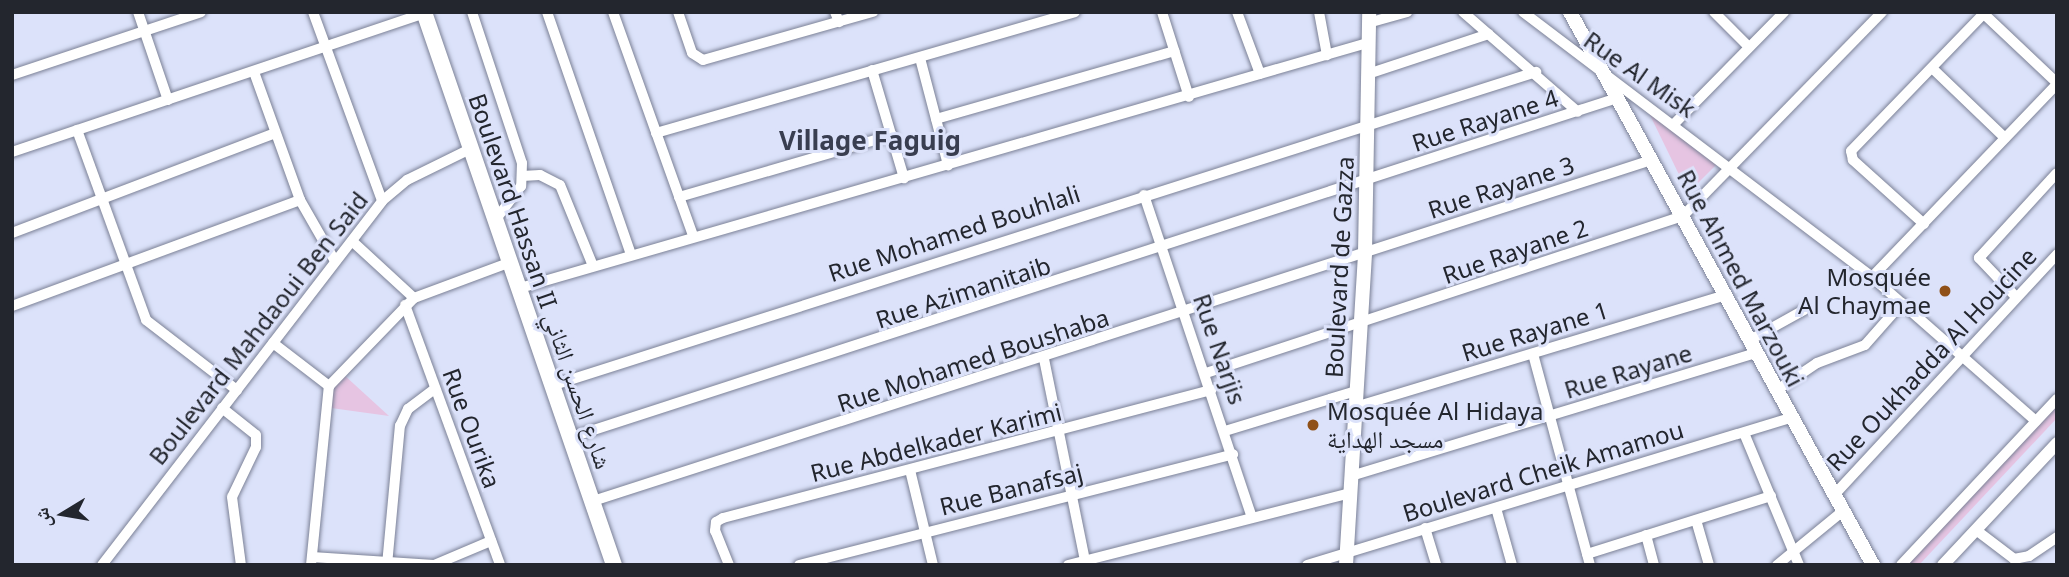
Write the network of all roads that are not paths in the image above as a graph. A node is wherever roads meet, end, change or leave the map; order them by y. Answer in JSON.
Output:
{"nodes":[{"id":1,"x":138,"y":12,"type":"edge"},
{"id":2,"x":201,"y":12,"type":"edge"},
{"id":3,"x":313,"y":12,"type":"edge"},
{"id":4,"x":472,"y":12,"type":"edge"},
{"id":5,"x":547,"y":12,"type":"edge"},
{"id":6,"x":613,"y":12,"type":"edge"},
{"id":7,"x":678,"y":12,"type":"edge"},
{"id":8,"x":873,"y":12,"type":"edge"},
{"id":9,"x":1075,"y":12,"type":"edge"},
{"id":10,"x":1162,"y":12,"type":"edge"},
{"id":11,"x":1237,"y":12,"type":"edge"},
{"id":12,"x":1318,"y":12,"type":"edge"},
{"id":13,"x":1408,"y":12,"type":"edge"},
{"id":14,"x":1463,"y":12,"type":"edge"},
{"id":15,"x":1570,"y":12,"type":"edge"},
{"id":16,"x":1714,"y":12,"type":"edge"},
{"id":17,"x":1784,"y":12,"type":"edge"},
{"id":18,"x":424,"y":13,"type":"edge"},
{"id":19,"x":1879,"y":13,"type":"edge"},
{"id":20,"x":1984,"y":13,"type":"edge"},
{"id":21,"x":1529,"y":14,"type":"edge"},
{"id":22,"x":837,"y":17,"type":"edge"},
{"id":23,"x":1369,"y":18,"type":"edge"},
{"id":24,"x":144,"y":30,"type":"junction"},
{"id":25,"x":1489,"y":34,"type":"junction"},
{"id":26,"x":1367,"y":43,"type":"junction"},
{"id":27,"x":1748,"y":46,"type":"junction"},
{"id":28,"x":326,"y":50,"type":"junction"},
{"id":29,"x":1174,"y":51,"type":"junction"},
{"id":30,"x":1327,"y":55,"type":"junction"},
{"id":31,"x":920,"y":58,"type":"junction"},
{"id":32,"x":1932,"y":68,"type":"junction"},
{"id":33,"x":872,"y":70,"type":"junction"},
{"id":34,"x":254,"y":72,"type":"junction"},
{"id":35,"x":1536,"y":72,"type":"junction"},
{"id":36,"x":1603,"y":73,"type":"junction"},
{"id":37,"x":1260,"y":74,"type":"junction"},
{"id":38,"x":1368,"y":74,"type":"junction"},
{"id":39,"x":12,"y":75,"type":"edge"},
{"id":40,"x":2057,"y":84,"type":"edge"},
{"id":41,"x":1189,"y":97,"type":"junction"},
{"id":42,"x":1617,"y":98,"type":"junction"},
{"id":43,"x":168,"y":100,"type":"junction"},
{"id":44,"x":1578,"y":112,"type":"junction"},
{"id":45,"x":936,"y":119,"type":"junction"},
{"id":46,"x":1368,"y":123,"type":"junction"},
{"id":47,"x":1675,"y":123,"type":"junction"},
{"id":48,"x":77,"y":130,"type":"junction"},
{"id":49,"x":275,"y":133,"type":"junction"},
{"id":50,"x":656,"y":133,"type":"junction"},
{"id":51,"x":892,"y":135,"type":"junction"},
{"id":52,"x":2005,"y":138,"type":"junction"},
{"id":53,"x":472,"y":148,"type":"junction"},
{"id":54,"x":12,"y":152,"type":"edge"},
{"id":55,"x":1651,"y":160,"type":"junction"},
{"id":56,"x":948,"y":165,"type":"junction"},
{"id":57,"x":1733,"y":170,"type":"junction"},
{"id":58,"x":2057,"y":173,"type":"edge"},
{"id":59,"x":522,"y":176,"type":"junction"},
{"id":60,"x":904,"y":178,"type":"junction"},
{"id":61,"x":1366,"y":181,"type":"junction"},
{"id":62,"x":1144,"y":195,"type":"junction"},
{"id":63,"x":679,"y":197,"type":"junction"},
{"id":64,"x":102,"y":200,"type":"junction"},
{"id":65,"x":300,"y":200,"type":"junction"},
{"id":66,"x":382,"y":201,"type":"junction"},
{"id":67,"x":1683,"y":216,"type":"junction"},
{"id":68,"x":496,"y":219,"type":"junction"},
{"id":69,"x":1924,"y":224,"type":"junction"},
{"id":70,"x":12,"y":233,"type":"edge"},
{"id":71,"x":693,"y":236,"type":"junction"},
{"id":72,"x":352,"y":241,"type":"junction"},
{"id":73,"x":1163,"y":248,"type":"junction"},
{"id":74,"x":1365,"y":253,"type":"junction"},
{"id":75,"x":631,"y":254,"type":"junction"},
{"id":76,"x":2057,"y":254,"type":"edge"},
{"id":77,"x":335,"y":261,"type":"junction"},
{"id":78,"x":511,"y":261,"type":"junction"},
{"id":79,"x":125,"y":265,"type":"junction"},
{"id":80,"x":593,"y":266,"type":"junction"},
{"id":81,"x":1872,"y":278,"type":"junction"},
{"id":82,"x":520,"y":288,"type":"junction"},
{"id":83,"x":1726,"y":295,"type":"junction"},
{"id":84,"x":2016,"y":297,"type":"junction"},
{"id":85,"x":414,"y":298,"type":"junction"},
{"id":86,"x":1902,"y":303,"type":"junction"},
{"id":87,"x":405,"y":305,"type":"junction"},
{"id":88,"x":12,"y":306,"type":"edge"},
{"id":89,"x":1804,"y":310,"type":"dead end"},
{"id":90,"x":1185,"y":312,"type":"junction"},
{"id":91,"x":1361,"y":325,"type":"junction"},
{"id":92,"x":273,"y":343,"type":"junction"},
{"id":93,"x":1753,"y":346,"type":"junction"},
{"id":94,"x":1533,"y":354,"type":"junction"},
{"id":95,"x":1960,"y":354,"type":"junction"},
{"id":96,"x":1044,"y":359,"type":"junction"},
{"id":97,"x":1206,"y":373,"type":"junction"},
{"id":98,"x":554,"y":385,"type":"junction"},
{"id":99,"x":329,"y":386,"type":"junction"},
{"id":100,"x":435,"y":389,"type":"junction"},
{"id":101,"x":237,"y":390,"type":"junction"},
{"id":102,"x":1211,"y":390,"type":"junction"},
{"id":103,"x":1777,"y":390,"type":"junction"},
{"id":104,"x":1356,"y":391,"type":"junction"},
{"id":105,"x":2057,"y":399,"type":"edge"},
{"id":106,"x":1355,"y":407,"type":"junction"},
{"id":107,"x":222,"y":408,"type":"junction"},
{"id":108,"x":1549,"y":418,"type":"junction"},
{"id":109,"x":1790,"y":418,"type":"junction"},
{"id":110,"x":2036,"y":421,"type":"junction"},
{"id":111,"x":1225,"y":431,"type":"junction"},
{"id":112,"x":1058,"y":432,"type":"junction"},
{"id":113,"x":1744,"y":433,"type":"junction"},
{"id":114,"x":572,"y":437,"type":"junction"},
{"id":115,"x":2057,"y":443,"type":"edge"},
{"id":116,"x":1233,"y":454,"type":"junction"},
{"id":117,"x":910,"y":470,"type":"junction"},
{"id":118,"x":1351,"y":476,"type":"junction"},
{"id":119,"x":1566,"y":486,"type":"junction"},
{"id":120,"x":1350,"y":493,"type":"junction"},
{"id":121,"x":1835,"y":494,"type":"junction"},
{"id":122,"x":1771,"y":496,"type":"junction"},
{"id":123,"x":1070,"y":497,"type":"junction"},
{"id":124,"x":593,"y":501,"type":"junction"},
{"id":125,"x":1496,"y":508,"type":"junction"},
{"id":126,"x":1843,"y":511,"type":"junction"},
{"id":127,"x":1252,"y":517,"type":"junction"},
{"id":128,"x":1696,"y":520,"type":"junction"},
{"id":129,"x":1425,"y":528,"type":"junction"},
{"id":130,"x":1976,"y":530,"type":"junction"},
{"id":131,"x":925,"y":532,"type":"junction"},
{"id":132,"x":1646,"y":536,"type":"junction"},
{"id":133,"x":2057,"y":537,"type":"edge"},
{"id":134,"x":491,"y":541,"type":"junction"},
{"id":135,"x":1794,"y":551,"type":"junction"},
{"id":136,"x":1346,"y":559,"type":"edge"},
{"id":137,"x":1588,"y":560,"type":"edge"},
{"id":138,"x":312,"y":561,"type":"edge"},
{"id":139,"x":1085,"y":563,"type":"edge"},
{"id":140,"x":387,"y":564,"type":"edge"},
{"id":141,"x":103,"y":565,"type":"edge"},
{"id":142,"x":241,"y":565,"type":"edge"},
{"id":143,"x":434,"y":565,"type":"edge"},
{"id":144,"x":500,"y":565,"type":"edge"},
{"id":145,"x":614,"y":565,"type":"edge"},
{"id":146,"x":729,"y":565,"type":"edge"},
{"id":147,"x":799,"y":565,"type":"edge"},
{"id":148,"x":933,"y":565,"type":"edge"},
{"id":149,"x":1068,"y":565,"type":"edge"},
{"id":150,"x":1307,"y":565,"type":"edge"},
{"id":151,"x":1436,"y":565,"type":"edge"},
{"id":152,"x":1512,"y":565,"type":"edge"},
{"id":153,"x":1654,"y":565,"type":"edge"},
{"id":154,"x":1710,"y":565,"type":"edge"},
{"id":155,"x":1777,"y":565,"type":"edge"},
{"id":156,"x":1799,"y":565,"type":"edge"},
{"id":157,"x":1873,"y":565,"type":"edge"},
{"id":158,"x":1901,"y":565,"type":"edge"},
{"id":159,"x":1943,"y":565,"type":"edge"}],
"edges":[{"from":1,"to":24,"type":"street"},
{"from":2,"to":24,"type":"street"},
{"from":3,"to":28,"type":"street"},
{"from":4,"to":59,"type":"street"},
{"from":5,"to":75,"type":"street"},
{"from":6,"to":50,"type":"street"},
{"from":7,"to":22,"type":"street"},
{"from":8,"to":22,"type":"street"},
{"from":9,"to":31,"type":"street"},
{"from":10,"to":29,"type":"street"},
{"from":11,"to":37,"type":"street"},
{"from":12,"to":30,"type":"street"},
{"from":13,"to":23,"type":"street"},
{"from":14,"to":25,"type":"street"},
{"from":15,"to":36,"type":"main road","name":"Rue Ahmed Marzouki"},
{"from":16,"to":27,"type":"street"},
{"from":17,"to":27,"type":"street"},
{"from":18,"to":28,"type":"street"},
{"from":18,"to":53,"type":"main road","name":"Boulevard Hassan II شارع الحسن الثاني"},
{"from":19,"to":57,"type":"street"},
{"from":20,"to":32,"type":"street"},
{"from":20,"to":40,"type":"street"},
{"from":21,"to":36,"type":"street","name":"Rue Al Misk"},
{"from":23,"to":26,"type":"main road","name":"Boulevard de Gazza"},
{"from":24,"to":39,"type":"street"},
{"from":24,"to":43,"type":"street"},
{"from":25,"to":35,"type":"street"},
{"from":25,"to":38,"type":"street"},
{"from":26,"to":30,"type":"street"},
{"from":26,"to":38,"type":"main road","name":"Boulevard de Gazza"},
{"from":27,"to":47,"type":"street"},
{"from":28,"to":34,"type":"street"},
{"from":28,"to":66,"type":"street"},
{"from":29,"to":41,"type":"street"},
{"from":29,"to":45,"type":"street"},
{"from":30,"to":37,"type":"street"},
{"from":31,"to":33,"type":"street"},
{"from":31,"to":45,"type":"street"},
{"from":32,"to":52,"type":"street"},
{"from":32,"to":69,"type":"street"},
{"from":33,"to":50,"type":"street"},
{"from":33,"to":51,"type":"street"},
{"from":34,"to":43,"type":"street"},
{"from":34,"to":49,"type":"street"},
{"from":35,"to":44,"type":"street"},
{"from":35,"to":46,"type":"street","name":"Rue Mohamed Bouhlali"},
{"from":36,"to":42,"type":"main road","name":"Rue Ahmed Marzouki"},
{"from":36,"to":47,"type":"street","name":"Rue Al Misk"},
{"from":37,"to":41,"type":"street"},
{"from":38,"to":46,"type":"main road","name":"Boulevard de Gazza"},
{"from":40,"to":52,"type":"street"},
{"from":41,"to":56,"type":"street"},
{"from":42,"to":44,"type":"street","name":"Rue Rayane 4"},
{"from":42,"to":55,"type":"main road","name":"Rue Ahmed Marzouki"},
{"from":43,"to":48,"type":"street"},
{"from":44,"to":61,"type":"street","name":"Rue Rayane 4"},
{"from":45,"to":56,"type":"street"},
{"from":46,"to":61,"type":"main road","name":"Boulevard de Gazza"},
{"from":46,"to":62,"type":"street","name":"Rue Mohamed Bouhlali"},
{"from":47,"to":57,"type":"street","name":"Rue Al Misk"},
{"from":48,"to":54,"type":"street"},
{"from":48,"to":64,"type":"street"},
{"from":49,"to":64,"type":"street"},
{"from":49,"to":65,"type":"street"},
{"from":50,"to":63,"type":"street"},
{"from":51,"to":60,"type":"street"},
{"from":51,"to":63,"type":"street"},
{"from":52,"to":69,"type":"street"},
{"from":53,"to":66,"type":"street","name":"Boulevard Mahdaoui Ben Said"},
{"from":53,"to":68,"type":"main road","name":"Boulevard Hassan II شارع الحسن الثاني"},
{"from":55,"to":67,"type":"main road","name":"Rue Ahmed Marzouki"},
{"from":55,"to":74,"type":"street","name":"Rue Rayane 3"},
{"from":56,"to":60,"type":"street"},
{"from":57,"to":67,"type":"street"},
{"from":57,"to":81,"type":"street","name":"Rue Al Misk"},
{"from":58,"to":84,"type":"street"},
{"from":59,"to":68,"type":"street"},
{"from":59,"to":80,"type":"street"},
{"from":60,"to":71,"type":"street"},
{"from":61,"to":73,"type":"street","name":"Rue Azimanitaib"},
{"from":61,"to":74,"type":"main road","name":"Boulevard de Gazza"},
{"from":62,"to":73,"type":"street","name":"Rue Narjis"},
{"from":62,"to":98,"type":"street","name":"Rue Mohamed Bouhlali"},
{"from":63,"to":71,"type":"street"},
{"from":64,"to":70,"type":"street"},
{"from":64,"to":79,"type":"street"},
{"from":65,"to":77,"type":"street"},
{"from":65,"to":79,"type":"street"},
{"from":66,"to":72,"type":"street","name":"Boulevard Mahdaoui Ben Said"},
{"from":67,"to":83,"type":"main road","name":"Rue Ahmed Marzouki"},
{"from":67,"to":91,"type":"street","name":"Rue Rayane 2"},
{"from":68,"to":78,"type":"main road","name":"Boulevard Hassan II شارع الحسن الثاني"},
{"from":69,"to":81,"type":"street"},
{"from":71,"to":75,"type":"street"},
{"from":72,"to":77,"type":"street","name":"Boulevard Mahdaoui Ben Said"},
{"from":72,"to":85,"type":"street"},
{"from":73,"to":90,"type":"street","name":"Rue Narjis"},
{"from":73,"to":114,"type":"street","name":"Rue Azimanitaib"},
{"from":74,"to":90,"type":"street","name":"Rue Mohamed Boushaba"},
{"from":74,"to":91,"type":"main road","name":"Boulevard de Gazza"},
{"from":75,"to":80,"type":"street"},
{"from":76,"to":84,"type":"street","name":"Rue Oukhadda Al Houcine"},
{"from":77,"to":92,"type":"street","name":"Boulevard Mahdaoui Ben Said"},
{"from":78,"to":82,"type":"main road","name":"Boulevard Hassan II شارع الحسن الثاني"},
{"from":78,"to":85,"type":"street"},
{"from":79,"to":88,"type":"street"},
{"from":79,"to":101,"type":"street"},
{"from":80,"to":82,"type":"street"},
{"from":81,"to":86,"type":"street","name":"Rue Al Misk"},
{"from":82,"to":98,"type":"main road","name":"Boulevard Hassan II شارع الحسن الثاني"},
{"from":83,"to":93,"type":"main road","name":"Rue Ahmed Marzouki"},
{"from":83,"to":94,"type":"street","name":"Rue Rayane 1"},
{"from":84,"to":95,"type":"street","name":"Rue Oukhadda Al Houcine"},
{"from":85,"to":87,"type":"street"},
{"from":86,"to":95,"type":"street","name":"Rue Al Misk"},
{"from":86,"to":103,"type":"street"},
{"from":87,"to":99,"type":"street"},
{"from":87,"to":100,"type":"street","name":"Rue Ourika"},
{"from":89,"to":93,"type":"street","name":"Rue Rayane"},
{"from":90,"to":96,"type":"street","name":"Rue Mohamed Boushaba"},
{"from":90,"to":97,"type":"street","name":"Rue Narjis"},
{"from":91,"to":97,"type":"street","name":"Rue Rayane 2"},
{"from":91,"to":104,"type":"main road","name":"Boulevard de Gazza"},
{"from":92,"to":99,"type":"street"},
{"from":92,"to":101,"type":"street","name":"Boulevard Mahdaoui Ben Said"},
{"from":93,"to":103,"type":"main road","name":"Rue Ahmed Marzouki"},
{"from":93,"to":108,"type":"street","name":"Rue Rayane"},
{"from":94,"to":106,"type":"street","name":"Rue Rayane 1"},
{"from":94,"to":108,"type":"street"},
{"from":95,"to":110,"type":"street","name":"Rue Al Misk"},
{"from":95,"to":121,"type":"street","name":"Rue Oukhadda Al Houcine"},
{"from":96,"to":112,"type":"street"},
{"from":96,"to":124,"type":"street","name":"Rue Mohamed Boushaba"},
{"from":97,"to":102,"type":"street","name":"Rue Narjis"},
{"from":98,"to":114,"type":"main road","name":"Boulevard Hassan II شارع الحسن الثاني"},
{"from":99,"to":138,"type":"street"},
{"from":100,"to":134,"type":"street","name":"Rue Ourika"},
{"from":100,"to":140,"type":"street"},
{"from":101,"to":107,"type":"street","name":"Boulevard Mahdaoui Ben Said"},
{"from":102,"to":111,"type":"street","name":"Rue Narjis"},
{"from":102,"to":112,"type":"street","name":"Rue Abdelkader Karimi"},
{"from":103,"to":109,"type":"main road","name":"Rue Ahmed Marzouki"},
{"from":104,"to":106,"type":"main road","name":"Boulevard de Gazza"},
{"from":104,"to":111,"type":"street"},
{"from":105,"to":110,"type":"street"},
{"from":106,"to":118,"type":"main road","name":"Boulevard de Gazza"},
{"from":107,"to":141,"type":"street","name":"Boulevard Mahdaoui Ben Said"},
{"from":107,"to":142,"type":"street"},
{"from":108,"to":118,"type":"street","name":"Rue Rayane"},
{"from":108,"to":119,"type":"street"},
{"from":109,"to":113,"type":"street","name":"Boulevard Cheik Amamou"},
{"from":109,"to":121,"type":"main road","name":"Rue Ahmed Marzouki"},
{"from":110,"to":158,"type":"street"},
{"from":111,"to":116,"type":"street","name":"Rue Narjis"},
{"from":112,"to":117,"type":"street","name":"Rue Abdelkader Karimi"},
{"from":112,"to":123,"type":"street"},
{"from":113,"to":119,"type":"street","name":"Boulevard Cheik Amamou"},
{"from":113,"to":122,"type":"street"},
{"from":114,"to":124,"type":"main road","name":"Boulevard Hassan II شارع الحسن الثاني"},
{"from":115,"to":130,"type":"street"},
{"from":116,"to":123,"type":"street","name":"Rue Banafsaj"},
{"from":116,"to":127,"type":"street","name":"Rue Narjis"},
{"from":117,"to":131,"type":"street"},
{"from":117,"to":146,"type":"street","name":"Rue Abdelkader Karimi"},
{"from":118,"to":120,"type":"main road","name":"Boulevard de Gazza"},
{"from":119,"to":125,"type":"street","name":"Boulevard Cheik Amamou"},
{"from":119,"to":137,"type":"street"},
{"from":120,"to":127,"type":"street"},
{"from":120,"to":136,"type":"main road","name":"Boulevard de Gazza"},
{"from":121,"to":126,"type":"main road","name":"Rue Ahmed Marzouki"},
{"from":122,"to":128,"type":"street"},
{"from":122,"to":135,"type":"street"},
{"from":123,"to":131,"type":"street","name":"Rue Banafsaj"},
{"from":123,"to":139,"type":"street"},
{"from":124,"to":145,"type":"main road","name":"Boulevard Hassan II شارع الحسن الثاني"},
{"from":125,"to":129,"type":"street","name":"Boulevard Cheik Amamou"},
{"from":125,"to":152,"type":"street"},
{"from":126,"to":135,"type":"street"},
{"from":126,"to":157,"type":"main road","name":"Rue Ahmed Marzouki"},
{"from":127,"to":139,"type":"street"},
{"from":128,"to":132,"type":"street"},
{"from":128,"to":154,"type":"street"},
{"from":129,"to":136,"type":"street","name":"Boulevard Cheik Amamou"},
{"from":129,"to":151,"type":"street"},
{"from":130,"to":133,"type":"street"},
{"from":130,"to":159,"type":"street"},
{"from":131,"to":147,"type":"street","name":"Rue Banafsaj"},
{"from":131,"to":148,"type":"street"},
{"from":132,"to":137,"type":"street"},
{"from":132,"to":153,"type":"street"},
{"from":134,"to":143,"type":"street"},
{"from":134,"to":144,"type":"street","name":"Rue Ourika"},
{"from":135,"to":155,"type":"street"},
{"from":135,"to":156,"type":"street"},
{"from":136,"to":150,"type":"street","name":"Boulevard Cheik Amamou"},
{"from":138,"to":140,"type":"street"},
{"from":139,"to":149,"type":"street"},
{"from":140,"to":143,"type":"street"}]}
